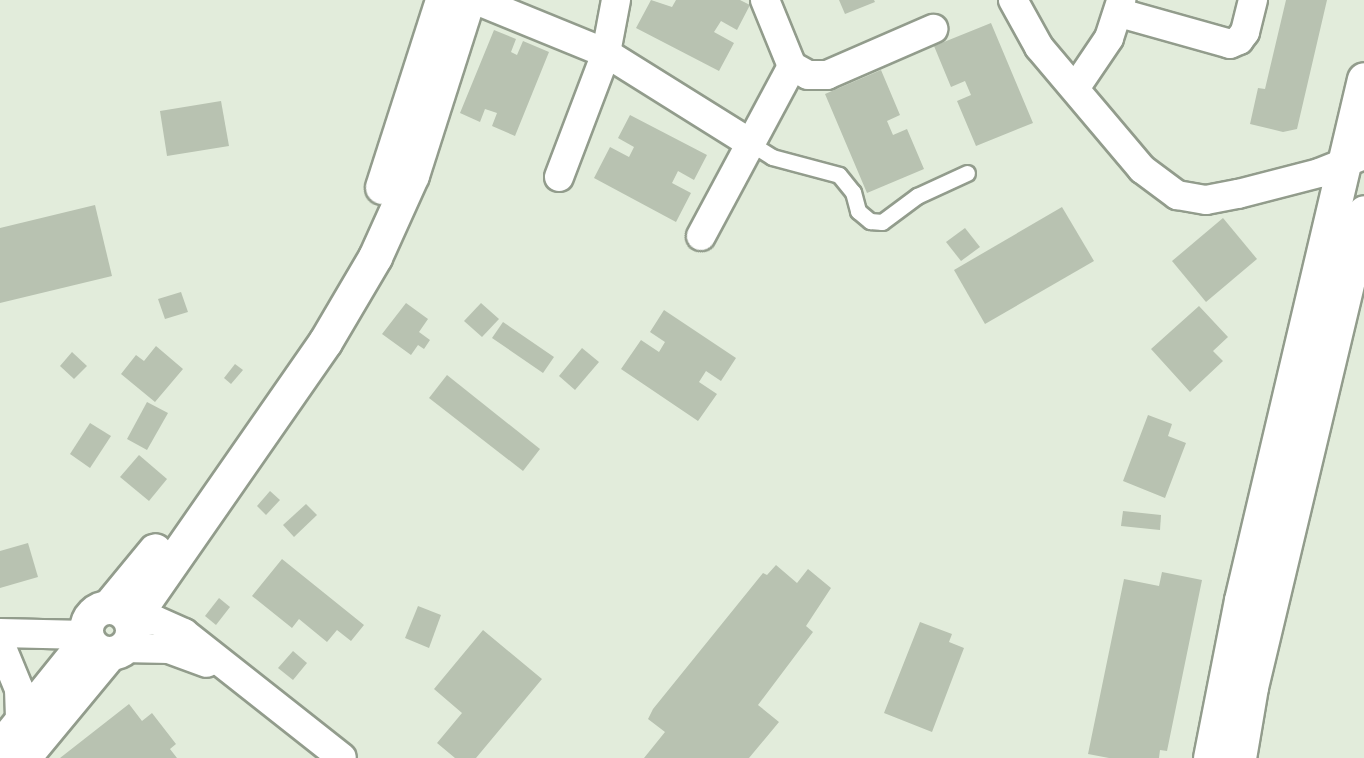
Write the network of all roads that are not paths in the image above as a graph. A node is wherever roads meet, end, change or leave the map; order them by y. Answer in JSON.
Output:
{"nodes":[{"id":1,"x":442,"y":0,"type":"edge"},
{"id":2,"x":468,"y":0,"type":"edge"},
{"id":3,"x":476,"y":0,"type":"edge"},
{"id":4,"x":616,"y":0,"type":"edge"},
{"id":5,"x":765,"y":0,"type":"edge"},
{"id":6,"x":1013,"y":0,"type":"edge"},
{"id":7,"x":1253,"y":0,"type":"edge"},
{"id":8,"x":1120,"y":6,"type":"edge"},
{"id":9,"x":933,"y":28,"type":"dead end"},
{"id":10,"x":606,"y":53,"type":"junction"},
{"id":11,"x":792,"y":66,"type":"junction"},
{"id":12,"x":1364,"y":79,"type":"edge"},
{"id":13,"x":1076,"y":87,"type":"junction"},
{"id":14,"x":750,"y":143,"type":"junction"},
{"id":15,"x":1354,"y":159,"type":"edge"},
{"id":16,"x":968,"y":173,"type":"dead end"},
{"id":17,"x":559,"y":177,"type":"dead end"},
{"id":18,"x":1364,"y":212,"type":"edge"},
{"id":19,"x":702,"y":236,"type":"dead end"},
{"id":20,"x":316,"y":337,"type":"junction"},
{"id":21,"x":111,"y":632,"type":"junction"},
{"id":22,"x":0,"y":633,"type":"edge"},
{"id":23,"x":0,"y":644,"type":"edge"},
{"id":24,"x":20,"y":721,"type":"junction"},
{"id":25,"x":0,"y":747,"type":"edge"},
{"id":26,"x":23,"y":758,"type":"edge"},
{"id":27,"x":342,"y":758,"type":"edge"},
{"id":28,"x":1210,"y":758,"type":"edge"},
{"id":29,"x":1239,"y":758,"type":"edge"}],
"edges":[{"from":1,"to":20,"type":"main road"},
{"from":2,"to":20,"type":"main road"},
{"from":3,"to":10,"type":"street"},
{"from":4,"to":10,"type":"street"},
{"from":5,"to":11,"type":"street"},
{"from":6,"to":13,"type":"street"},
{"from":7,"to":8,"type":"street"},
{"from":8,"to":13,"type":"street"},
{"from":9,"to":11,"type":"street"},
{"from":10,"to":14,"type":"street"},
{"from":10,"to":17,"type":"street"},
{"from":11,"to":14,"type":"street"},
{"from":12,"to":15,"type":"main road"},
{"from":13,"to":15,"type":"street"},
{"from":14,"to":16,"type":"lane"},
{"from":14,"to":19,"type":"street"},
{"from":15,"to":28,"type":"main road"},
{"from":18,"to":29,"type":"main road"},
{"from":20,"to":21,"type":"main road"},
{"from":21,"to":22,"type":"street"},
{"from":21,"to":24,"type":"main road"},
{"from":21,"to":26,"type":"main road"},
{"from":21,"to":27,"type":"street"},
{"from":23,"to":24,"type":"street"},
{"from":24,"to":25,"type":"main road"}]}
